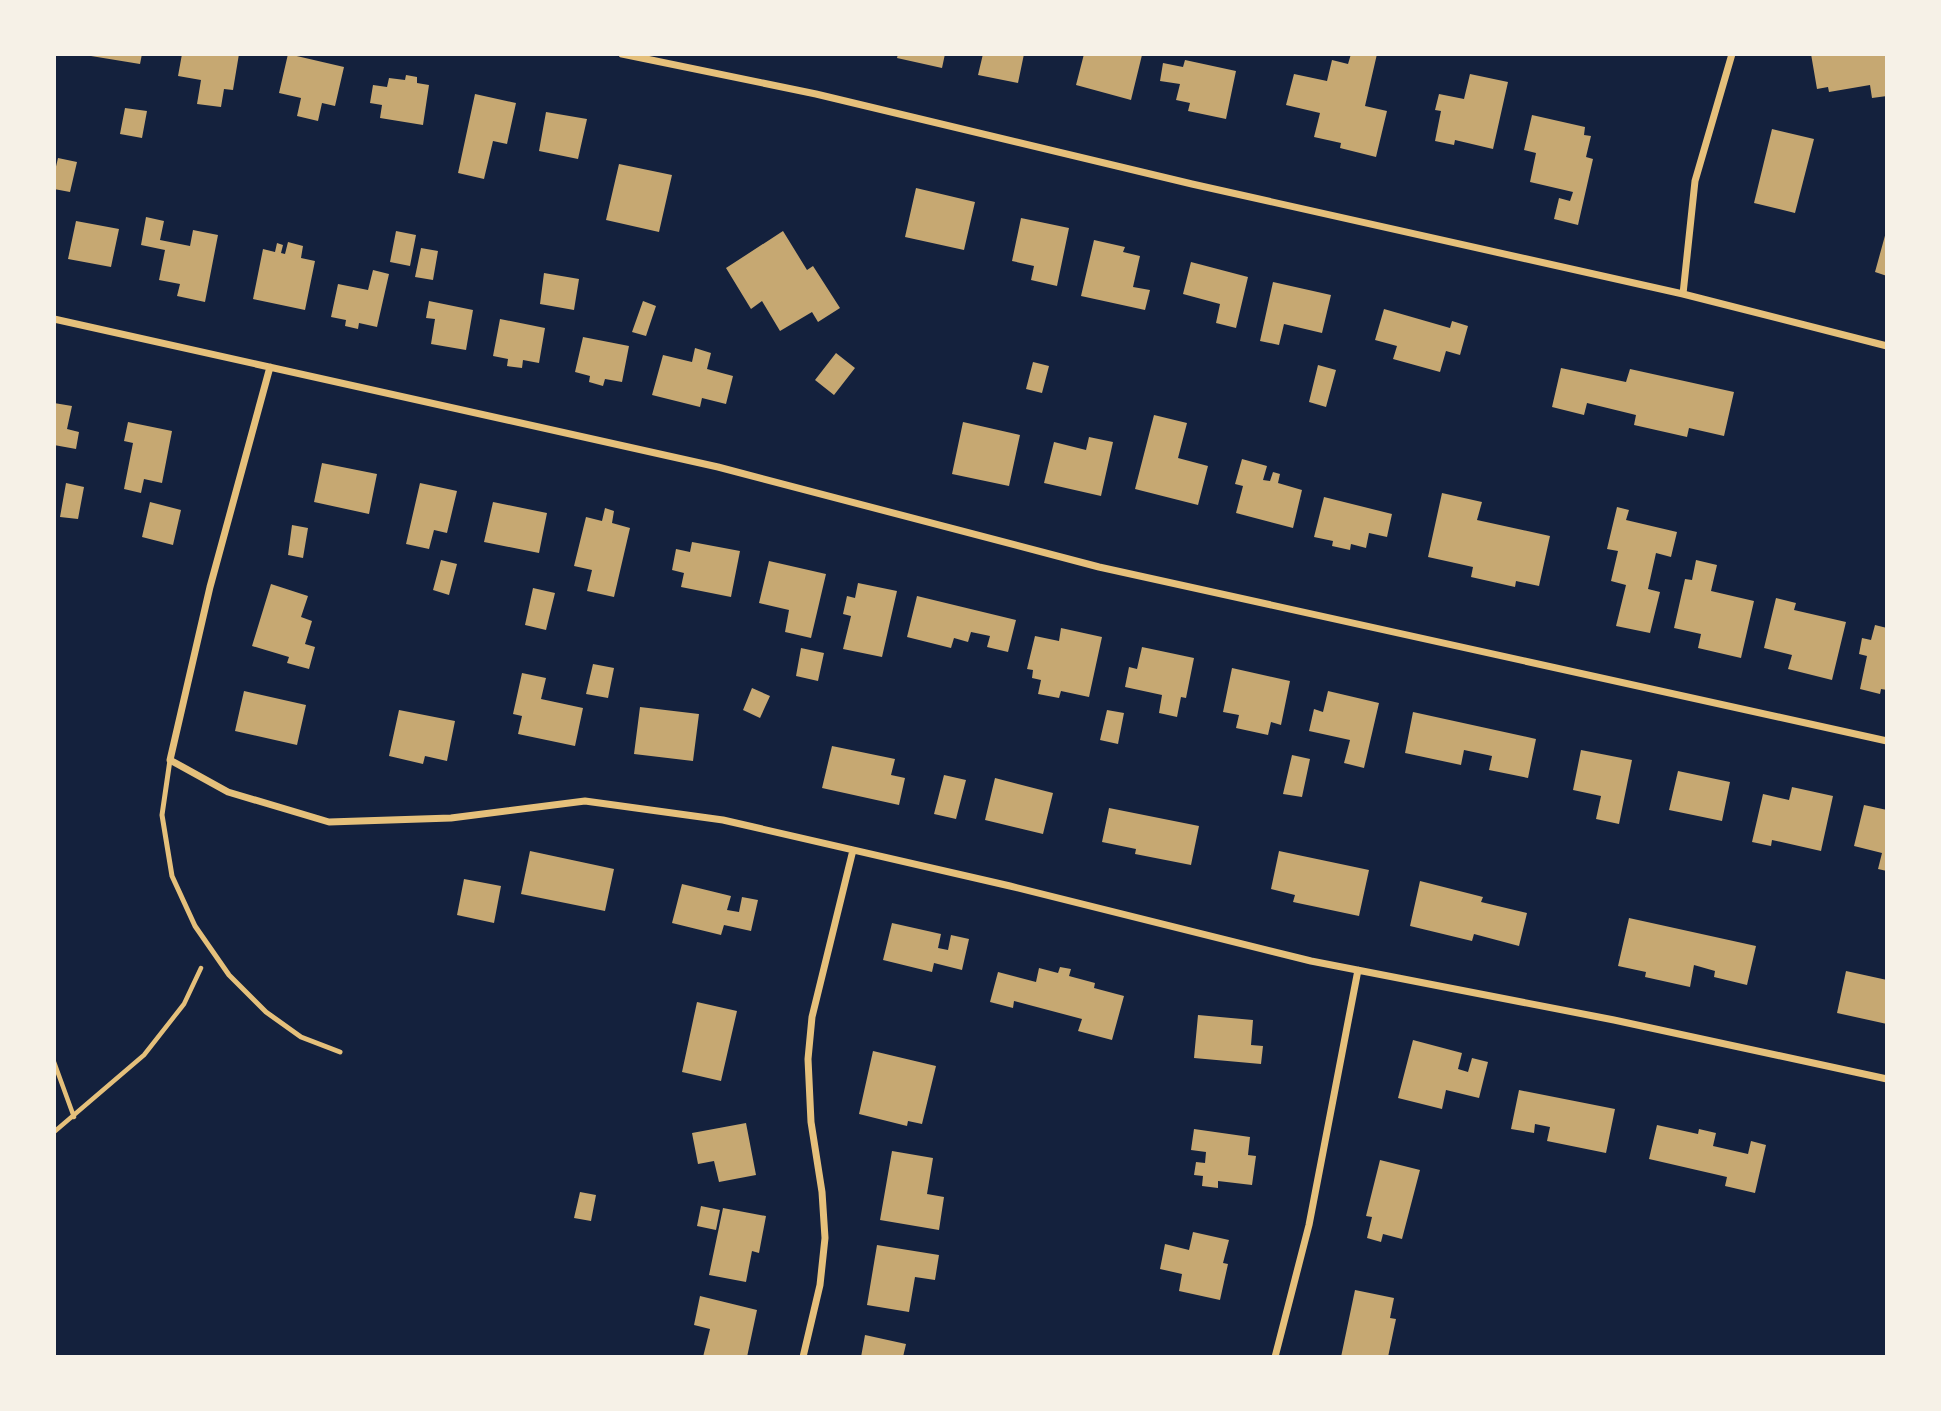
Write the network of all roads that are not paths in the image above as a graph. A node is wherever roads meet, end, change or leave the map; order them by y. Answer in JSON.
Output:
{"nodes":[{"id":1,"x":622,"y":54,"type":"edge"},
{"id":2,"x":1732,"y":54,"type":"edge"},
{"id":3,"x":1683,"y":294,"type":"junction"},
{"id":4,"x":54,"y":319,"type":"edge"},
{"id":5,"x":1887,"y":346,"type":"edge"},
{"id":6,"x":270,"y":367,"type":"junction"},
{"id":7,"x":1887,"y":741,"type":"edge"},
{"id":8,"x":170,"y":760,"type":"junction"},
{"id":9,"x":853,"y":850,"type":"junction"},
{"id":10,"x":1358,"y":970,"type":"junction"},
{"id":11,"x":340,"y":1052,"type":"dead end"},
{"id":12,"x":1887,"y":1079,"type":"edge"},
{"id":13,"x":803,"y":1357,"type":"edge"},
{"id":14,"x":1275,"y":1357,"type":"edge"}],
"edges":[{"from":1,"to":3,"type":"street"},
{"from":2,"to":3,"type":"street"},
{"from":3,"to":5,"type":"street"},
{"from":4,"to":6,"type":"street"},
{"from":6,"to":7,"type":"street"},
{"from":6,"to":8,"type":"street"},
{"from":8,"to":9,"type":"street"},
{"from":8,"to":11,"type":"lane"},
{"from":9,"to":10,"type":"street"},
{"from":9,"to":13,"type":"street"},
{"from":10,"to":12,"type":"street"},
{"from":10,"to":14,"type":"street"}]}
